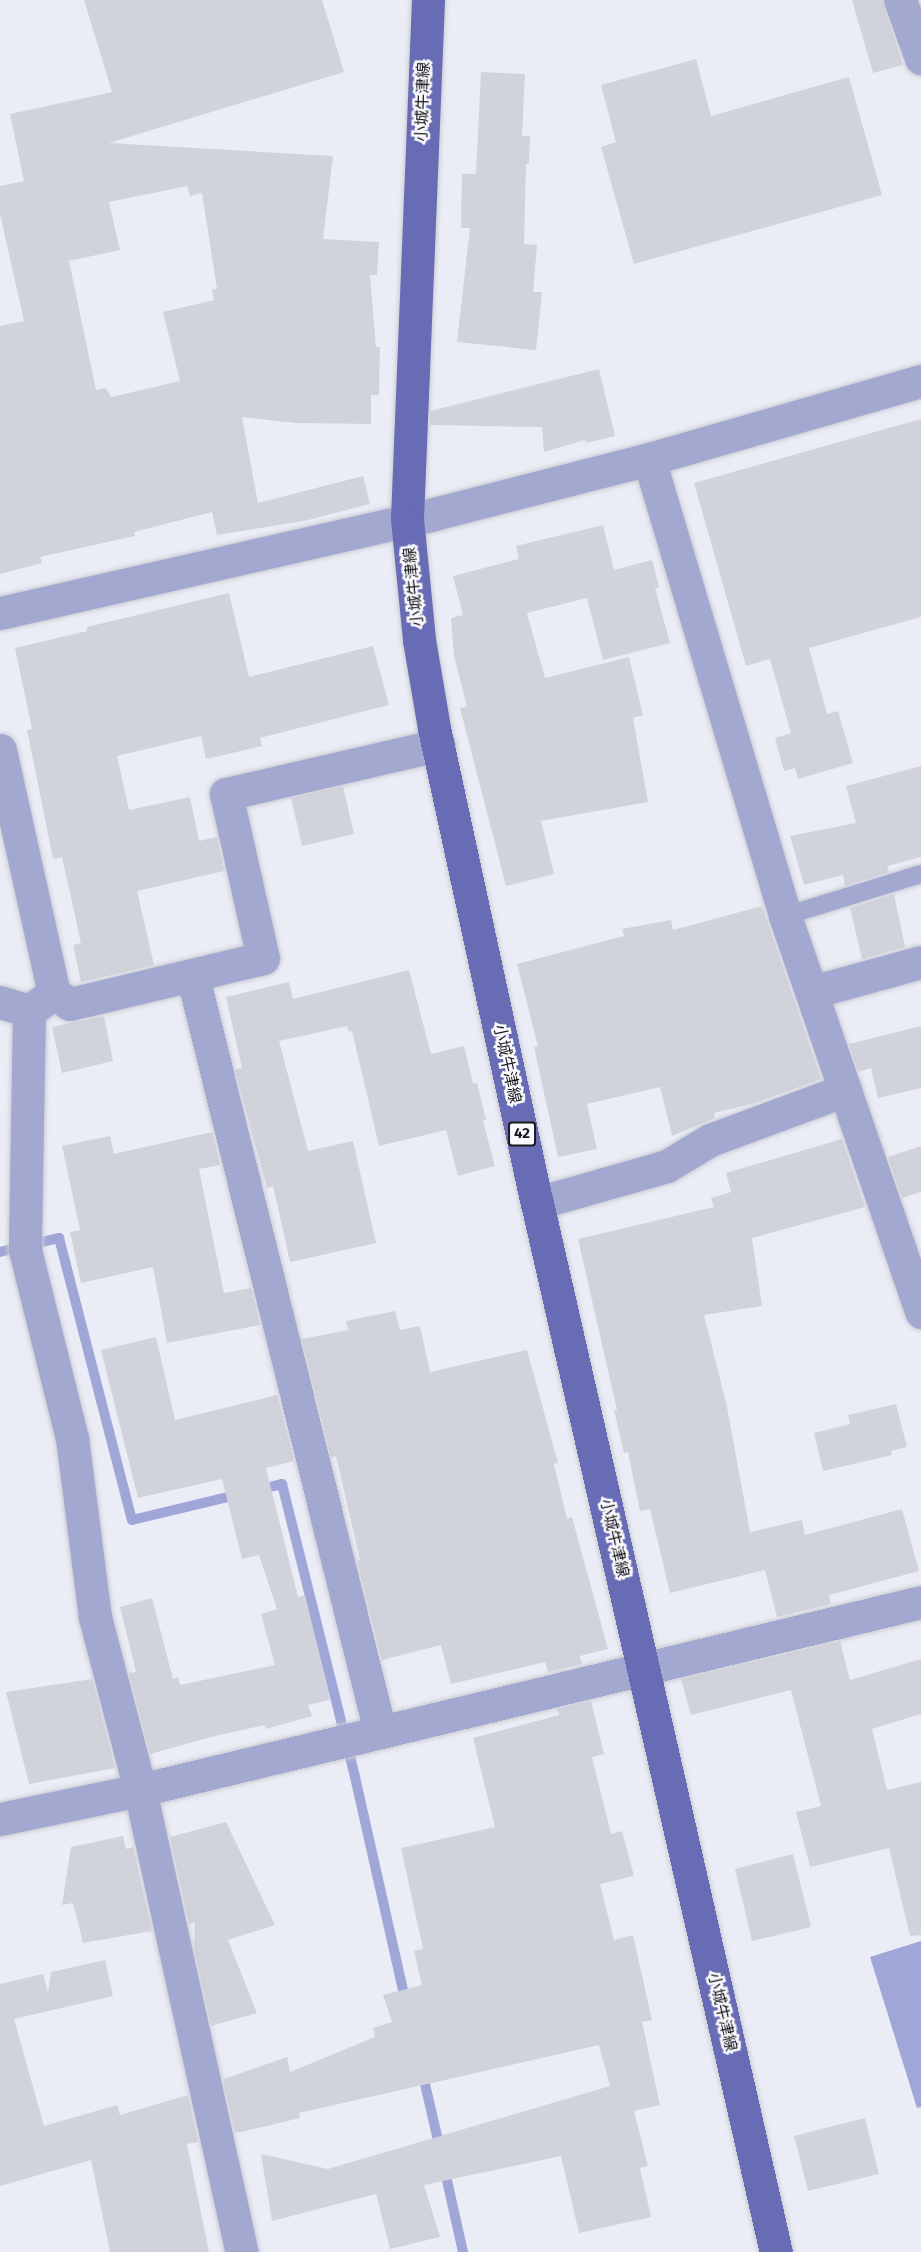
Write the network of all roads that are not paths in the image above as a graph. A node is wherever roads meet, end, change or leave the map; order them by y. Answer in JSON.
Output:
{"nodes":[{"id":1,"x":428,"y":0,"type":"edge"},
{"id":2,"x":900,"y":0,"type":"edge"},
{"id":3,"x":921,"y":58,"type":"edge"},
{"id":4,"x":921,"y":381,"type":"edge"},
{"id":5,"x":649,"y":459,"type":"junction"},
{"id":6,"x":408,"y":519,"type":"junction"},
{"id":7,"x":0,"y":612,"type":"edge"},
{"id":8,"x":438,"y":745,"type":"junction"},
{"id":9,"x":0,"y":750,"type":"edge"},
{"id":10,"x":921,"y":874,"type":"edge"},
{"id":11,"x":785,"y":916,"type":"junction"},
{"id":12,"x":921,"y":962,"type":"edge"},
{"id":13,"x":193,"y":977,"type":"junction"},
{"id":14,"x":812,"y":993,"type":"junction"},
{"id":15,"x":28,"y":1002,"type":"edge"},
{"id":16,"x":845,"y":1090,"type":"junction"},
{"id":17,"x":537,"y":1203,"type":"junction"},
{"id":18,"x":915,"y":1275,"type":"edge"},
{"id":19,"x":921,"y":1312,"type":"edge"},
{"id":20,"x":921,"y":1602,"type":"edge"},
{"id":21,"x":644,"y":1669,"type":"junction"},
{"id":22,"x":380,"y":1732,"type":"junction"},
{"id":23,"x":140,"y":1790,"type":"junction"},
{"id":24,"x":0,"y":1819,"type":"edge"},
{"id":25,"x":242,"y":2252,"type":"edge"},
{"id":26,"x":776,"y":2252,"type":"edge"}],
"edges":[{"from":1,"to":6,"type":"main road","name":"小城牛津線","number":"42"},
{"from":2,"to":3,"type":"street"},
{"from":4,"to":5,"type":"street"},
{"from":5,"to":6,"type":"street"},
{"from":5,"to":11,"type":"street"},
{"from":6,"to":7,"type":"street"},
{"from":6,"to":8,"type":"main road","name":"小城牛津線","number":"42"},
{"from":8,"to":13,"type":"street"},
{"from":8,"to":17,"type":"main road","name":"小城牛津線","number":"42"},
{"from":9,"to":15,"type":"street"},
{"from":10,"to":11,"type":"lane"},
{"from":11,"to":14,"type":"street"},
{"from":12,"to":14,"type":"street"},
{"from":13,"to":15,"type":"street"},
{"from":13,"to":22,"type":"street"},
{"from":14,"to":16,"type":"street"},
{"from":15,"to":23,"type":"street"},
{"from":16,"to":17,"type":"street"},
{"from":16,"to":18,"type":"street"},
{"from":17,"to":21,"type":"main road","name":"小城牛津線","number":"42"},
{"from":18,"to":19,"type":"street"},
{"from":20,"to":21,"type":"street"},
{"from":21,"to":22,"type":"street"},
{"from":21,"to":26,"type":"main road","name":"小城牛津線","number":"42"},
{"from":22,"to":23,"type":"street"},
{"from":23,"to":24,"type":"street"},
{"from":23,"to":25,"type":"street"}]}
